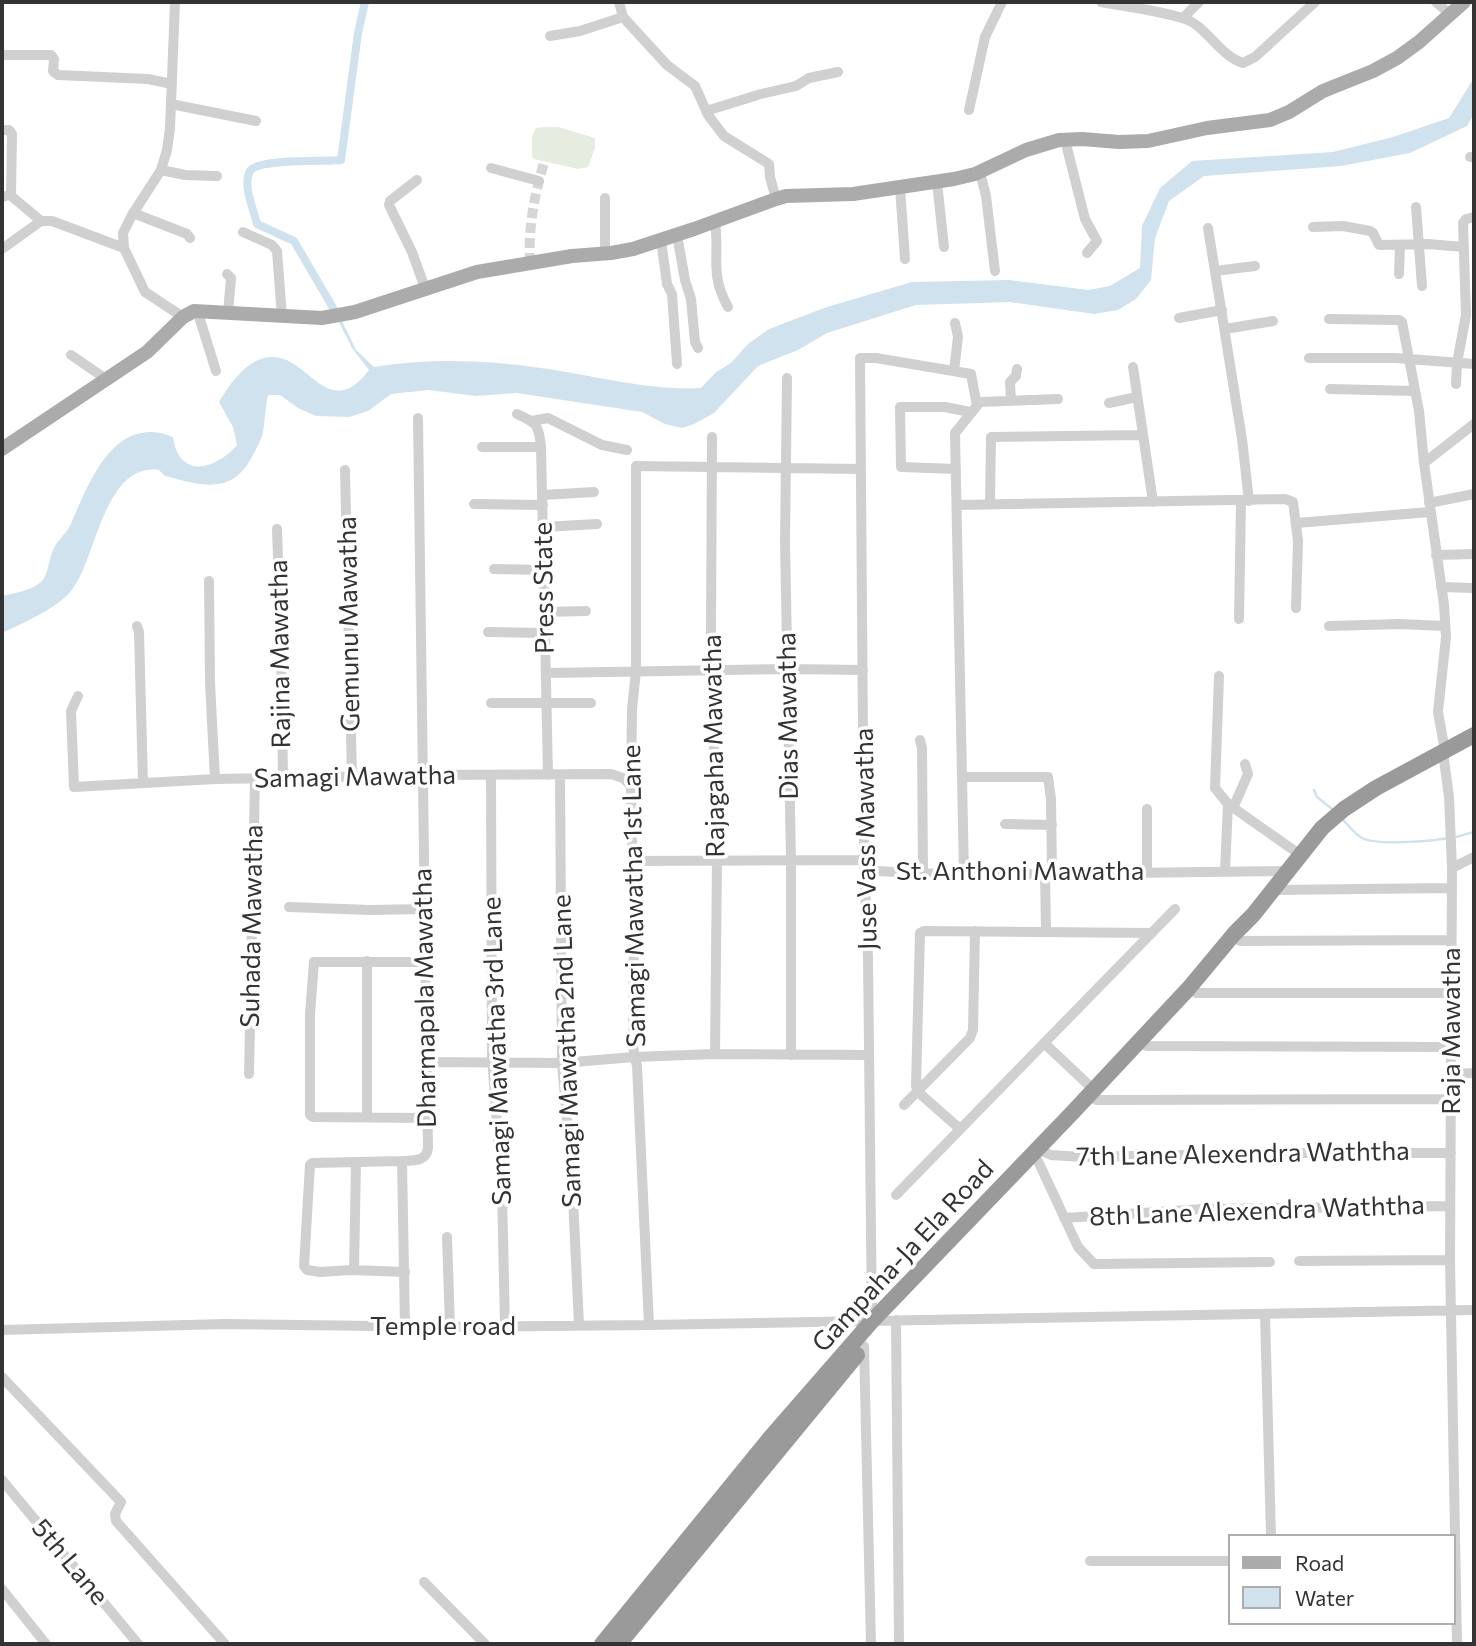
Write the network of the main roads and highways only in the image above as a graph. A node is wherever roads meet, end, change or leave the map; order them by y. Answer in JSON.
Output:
{"nodes":[{"id":1,"x":1464,"y":2,"type":"edge"},
{"id":2,"x":2,"y":449,"type":"edge"},
{"id":3,"x":1474,"y":735,"type":"edge"},
{"id":4,"x":1254,"y":915,"type":"junction"},
{"id":5,"x":1142,"y":1044,"type":"junction"},
{"id":6,"x":884,"y":1320,"type":"junction"},
{"id":7,"x":602,"y":1644,"type":"edge"},
{"id":8,"x":619,"y":1644,"type":"edge"}],
"edges":[{"from":1,"to":2,"type":"main road"},
{"from":3,"to":4,"type":"highway","name":"Gampaha-Ja Ela Road"},
{"from":4,"to":5,"type":"highway","name":"Gampaha-Ja Ela Road"},
{"from":4,"to":5,"type":"highway","name":"Gampaha-Ja Ela Road"},
{"from":5,"to":6,"type":"highway","name":"Gampaha-Ja Ela Road"},
{"from":6,"to":7,"type":"highway","name":"Gampaha-Ja Ela Road"},
{"from":6,"to":8,"type":"highway","name":"Gampaha-Ja Ela Road"}]}
